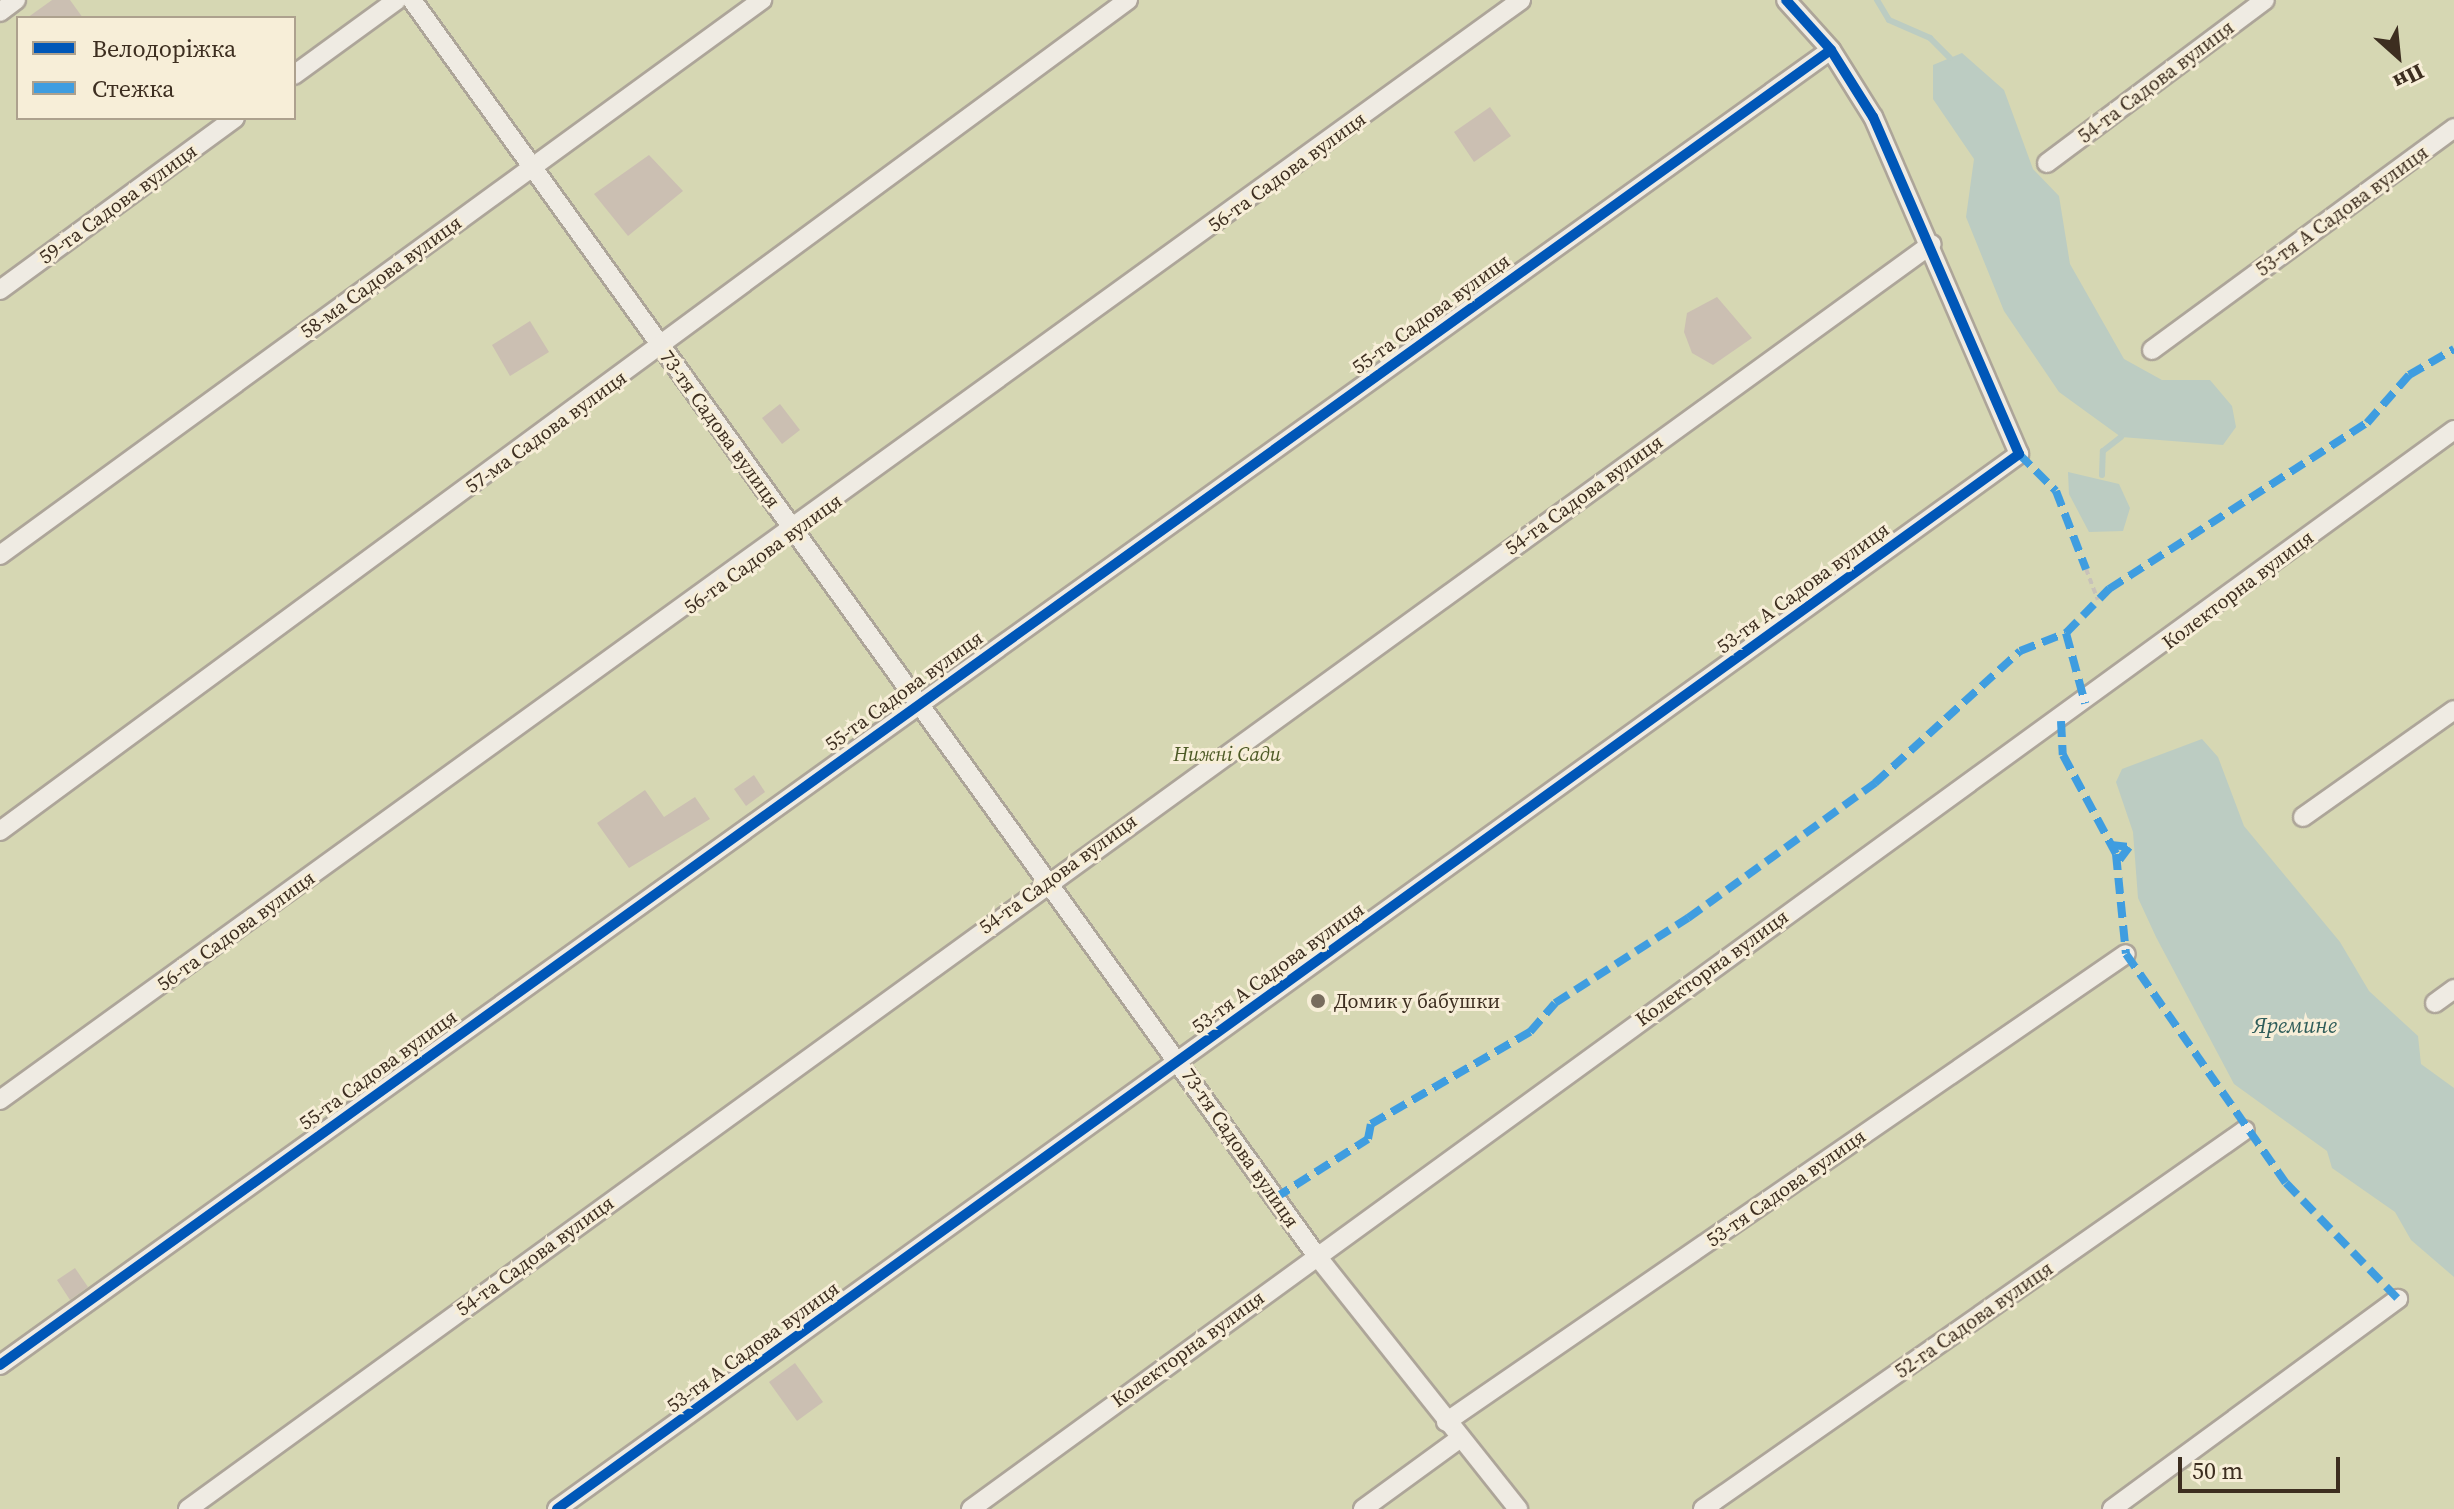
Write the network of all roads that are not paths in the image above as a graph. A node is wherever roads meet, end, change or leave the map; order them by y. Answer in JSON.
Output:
{"nodes":[{"id":1,"x":16,"y":0,"type":"edge"},
{"id":2,"x":397,"y":0,"type":"edge"},
{"id":3,"x":412,"y":0,"type":"edge"},
{"id":4,"x":762,"y":0,"type":"edge"},
{"id":5,"x":1128,"y":0,"type":"edge"},
{"id":6,"x":1521,"y":0,"type":"edge"},
{"id":7,"x":1786,"y":0,"type":"edge"},
{"id":8,"x":2265,"y":0,"type":"edge"},
{"id":9,"x":0,"y":12,"type":"edge"},
{"id":10,"x":1831,"y":50,"type":"junction"},
{"id":11,"x":296,"y":74,"type":"edge"},
{"id":12,"x":232,"y":120,"type":"edge"},
{"id":13,"x":2454,"y":128,"type":"edge"},
{"id":14,"x":2047,"y":163,"type":"dead end"},
{"id":15,"x":530,"y":169,"type":"junction"},
{"id":16,"x":1932,"y":244,"type":"junction"},
{"id":17,"x":0,"y":290,"type":"edge"},
{"id":18,"x":661,"y":348,"type":"junction"},
{"id":19,"x":2152,"y":350,"type":"dead end"},
{"id":20,"x":2454,"y":430,"type":"edge"},
{"id":21,"x":795,"y":532,"type":"junction"},
{"id":22,"x":0,"y":555,"type":"edge"},
{"id":23,"x":919,"y":702,"type":"junction"},
{"id":24,"x":2454,"y":710,"type":"edge"},
{"id":25,"x":2303,"y":817,"type":"dead end"},
{"id":26,"x":0,"y":831,"type":"edge"},
{"id":27,"x":1051,"y":879,"type":"junction"},
{"id":28,"x":2126,"y":954,"type":"dead end"},
{"id":29,"x":2454,"y":989,"type":"edge"},
{"id":30,"x":2435,"y":1003,"type":"dead end"},
{"id":31,"x":1179,"y":1062,"type":"junction"},
{"id":32,"x":0,"y":1100,"type":"edge"},
{"id":33,"x":2245,"y":1130,"type":"dead end"},
{"id":34,"x":1316,"y":1255,"type":"junction"},
{"id":35,"x":2398,"y":1299,"type":"dead end"},
{"id":36,"x":0,"y":1365,"type":"edge"},
{"id":37,"x":1446,"y":1422,"type":"junction"},
{"id":38,"x":1459,"y":1439,"type":"junction"},
{"id":39,"x":188,"y":1509,"type":"edge"},
{"id":40,"x":557,"y":1509,"type":"edge"},
{"id":41,"x":971,"y":1509,"type":"edge"},
{"id":42,"x":1363,"y":1509,"type":"edge"},
{"id":43,"x":1518,"y":1509,"type":"edge"},
{"id":44,"x":1703,"y":1509,"type":"edge"},
{"id":45,"x":2112,"y":1509,"type":"edge"}],
"edges":[{"from":1,"to":9,"type":"street"},
{"from":2,"to":11,"type":"street"},
{"from":3,"to":15,"type":"street","name":"73-тя Садова вулиця"},
{"from":4,"to":15,"type":"street","name":"58-ма Садова вулиця"},
{"from":5,"to":18,"type":"street","name":"57-ма Садова вулиця"},
{"from":6,"to":21,"type":"street","name":"56-та Садова вулиця"},
{"from":7,"to":10,"type":"street"},
{"from":8,"to":14,"type":"street","name":"54-та Садова вулиця"},
{"from":10,"to":16,"type":"street"},
{"from":10,"to":23,"type":"street","name":"55-та Садова вулиця"},
{"from":12,"to":17,"type":"street","name":"59-та Садова вулиця"},
{"from":13,"to":19,"type":"street","name":"53-тя А Садова вулиця"},
{"from":15,"to":18,"type":"street","name":"73-тя Садова вулиця"},
{"from":15,"to":22,"type":"street","name":"58-ма Садова вулиця"},
{"from":16,"to":27,"type":"street","name":"54-та Садова вулиця"},
{"from":16,"to":31,"type":"street","name":"53-тя А Садова вулиця"},
{"from":18,"to":21,"type":"street","name":"73-тя Садова вулиця"},
{"from":18,"to":26,"type":"street","name":"57-ма Садова вулиця"},
{"from":20,"to":34,"type":"street","name":"Колекторна вулиця"},
{"from":21,"to":23,"type":"street","name":"73-тя Садова вулиця"},
{"from":21,"to":32,"type":"street","name":"56-та Садова вулиця"},
{"from":23,"to":27,"type":"street","name":"73-тя Садова вулиця"},
{"from":23,"to":36,"type":"street","name":"55-та Садова вулиця"},
{"from":24,"to":25,"type":"street"},
{"from":27,"to":31,"type":"street","name":"73-тя Садова вулиця"},
{"from":27,"to":39,"type":"street","name":"54-та Садова вулиця"},
{"from":28,"to":37,"type":"street","name":"53-тя Садова вулиця"},
{"from":29,"to":30,"type":"street"},
{"from":31,"to":34,"type":"street","name":"73-тя Садова вулиця"},
{"from":31,"to":40,"type":"street","name":"53-тя А Садова вулиця"},
{"from":33,"to":44,"type":"street","name":"52-га Садова вулиця"},
{"from":34,"to":37,"type":"street","name":"73-тя Садова вулиця"},
{"from":34,"to":41,"type":"street","name":"Колекторна вулиця"},
{"from":35,"to":45,"type":"street"},
{"from":37,"to":38,"type":"street","name":"73-тя Садова вулиця"},
{"from":38,"to":42,"type":"street"},
{"from":38,"to":43,"type":"street","name":"73-тя Садова вулиця"}]}
